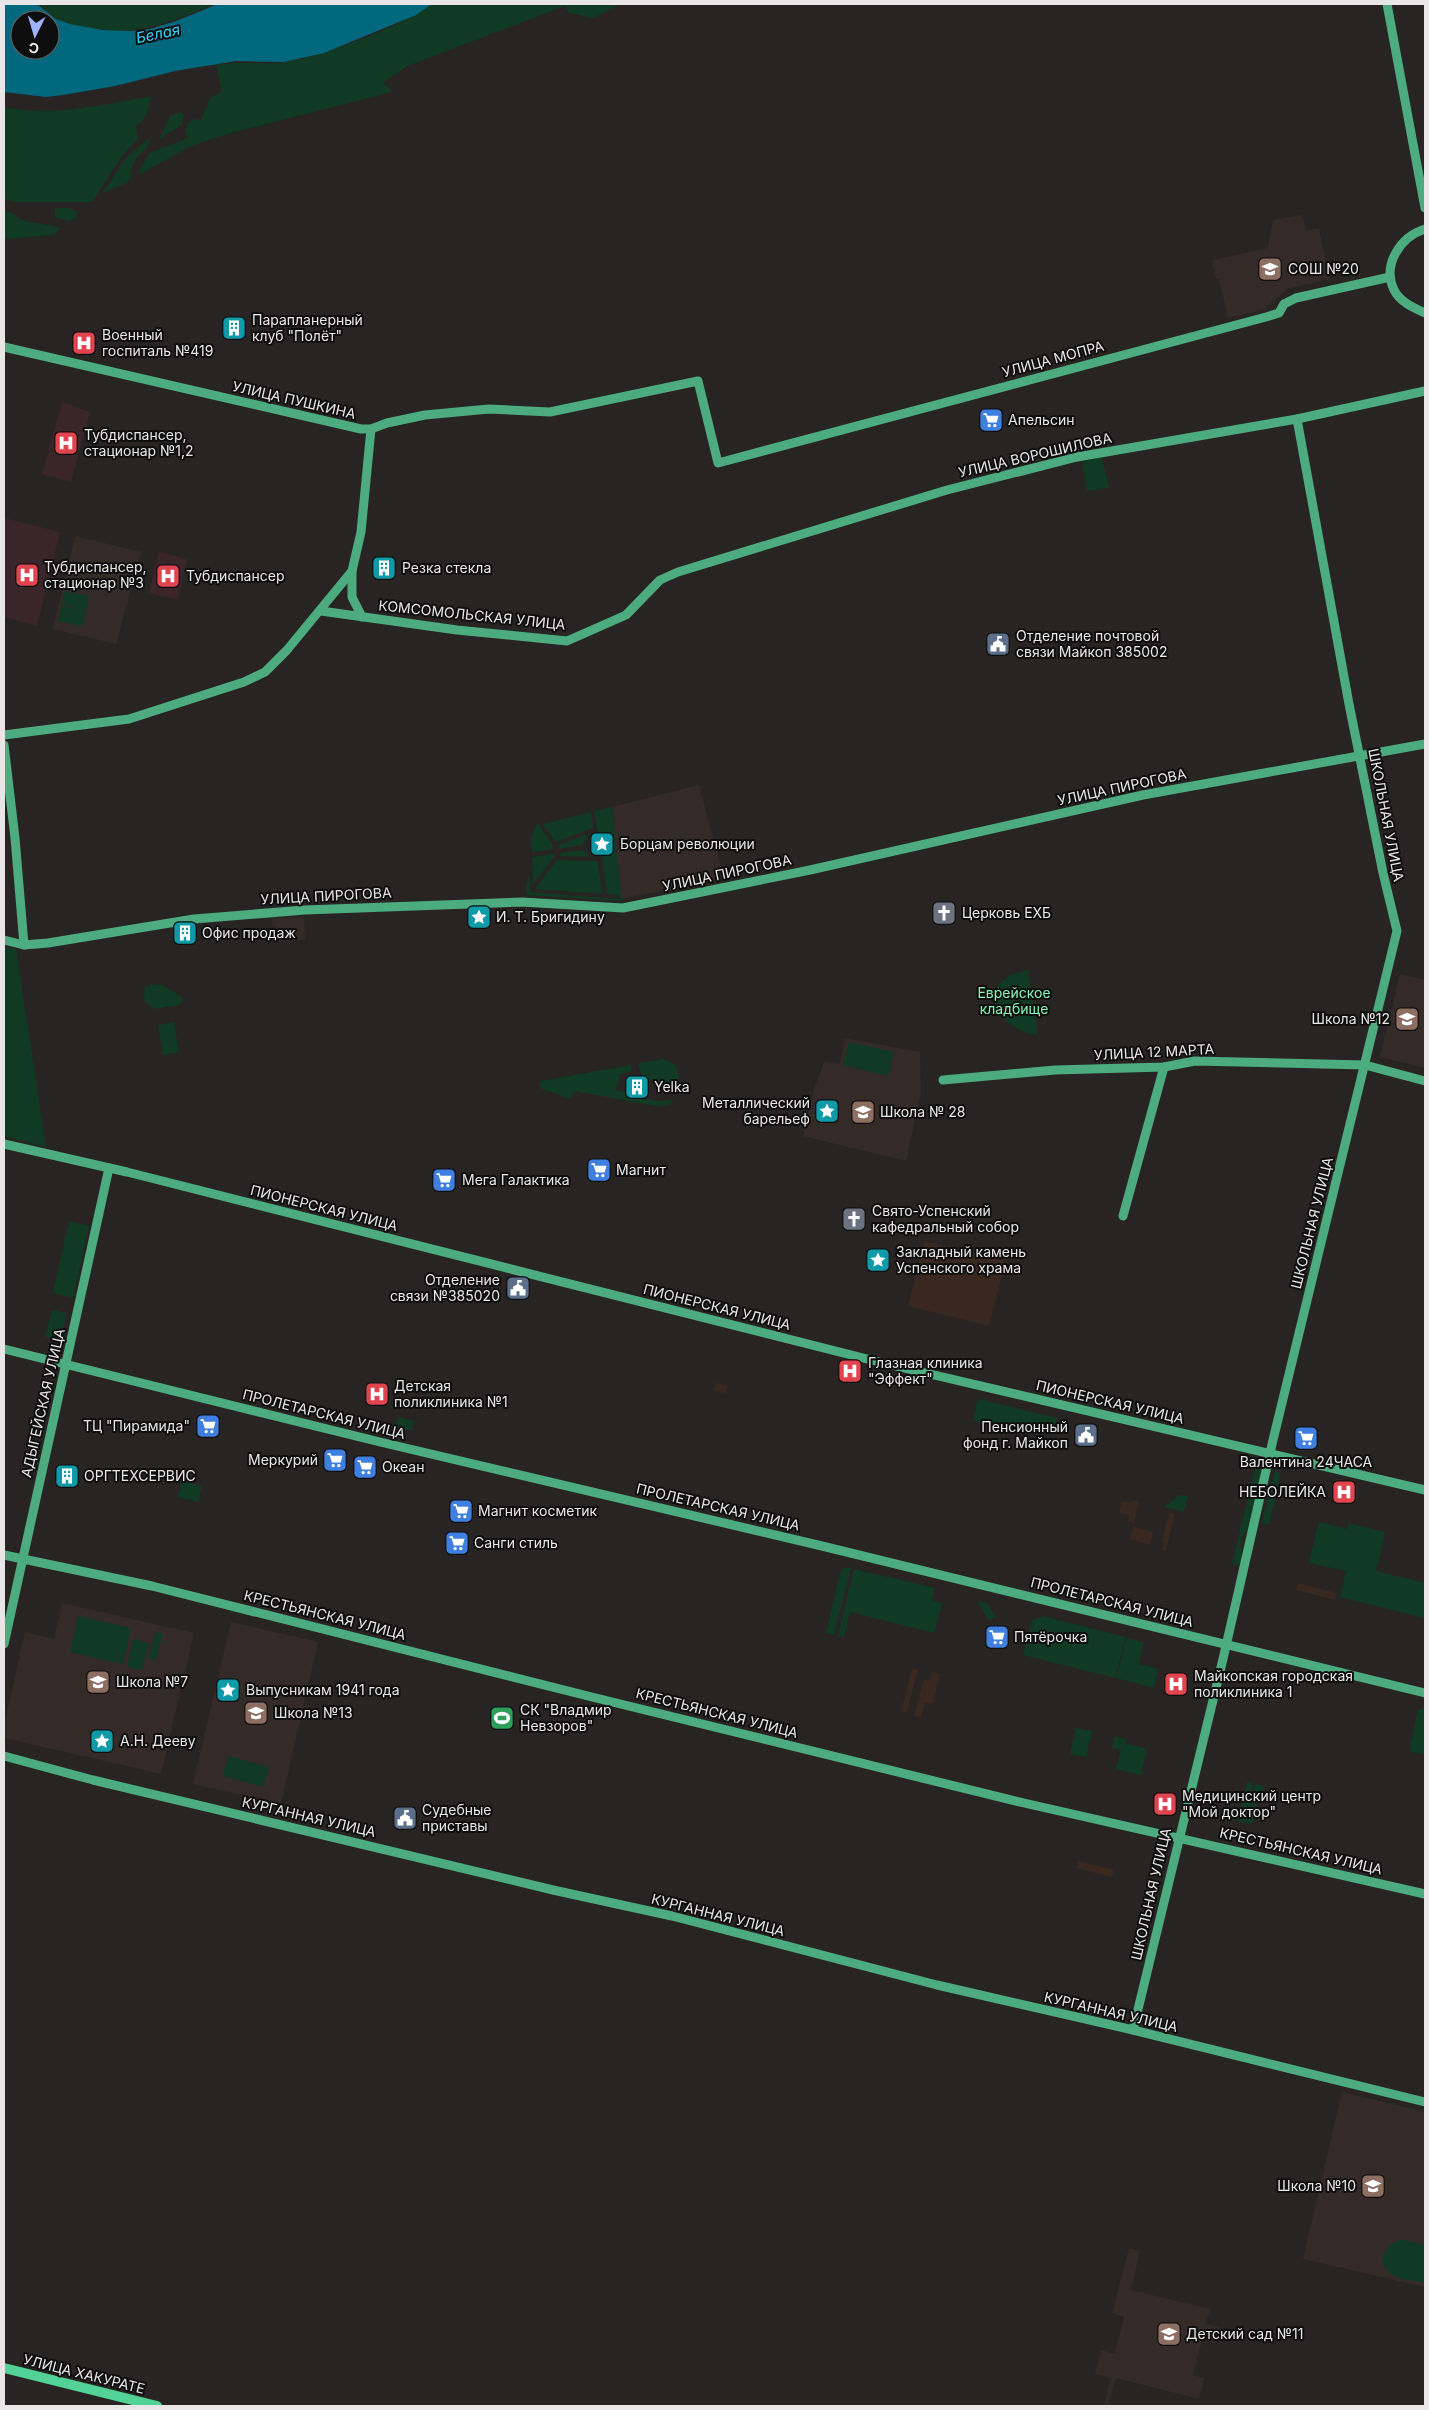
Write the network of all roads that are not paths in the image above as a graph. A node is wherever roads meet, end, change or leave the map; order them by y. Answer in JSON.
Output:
{"nodes":[{"id":1,"x":1387,"y":4,"type":"edge"},
{"id":2,"x":1425,"y":208,"type":"edge"},
{"id":3,"x":1425,"y":229,"type":"edge"},
{"id":4,"x":1390,"y":277,"type":"junction"},
{"id":5,"x":1425,"y":313,"type":"edge"},
{"id":6,"x":4,"y":347,"type":"edge"},
{"id":7,"x":698,"y":381,"type":"joint"},
{"id":8,"x":1425,"y":391,"type":"edge"},
{"id":9,"x":1297,"y":419,"type":"junction"},
{"id":10,"x":371,"y":429,"type":"junction"},
{"id":11,"x":352,"y":571,"type":"junction"},
{"id":12,"x":660,"y":580,"type":"joint"},
{"id":13,"x":321,"y":611,"type":"junction"},
{"id":14,"x":362,"y":617,"type":"junction"},
{"id":15,"x":4,"y":735,"type":"edge"},
{"id":16,"x":1425,"y":744,"type":"edge"},
{"id":17,"x":4,"y":745,"type":"edge"},
{"id":18,"x":1360,"y":757,"type":"junction"},
{"id":19,"x":4,"y":940,"type":"edge"},
{"id":20,"x":24,"y":945,"type":"junction"},
{"id":21,"x":1365,"y":1065,"type":"junction"},
{"id":22,"x":1164,"y":1067,"type":"junction"},
{"id":23,"x":943,"y":1080,"type":"dead end"},
{"id":24,"x":1425,"y":1081,"type":"edge"},
{"id":25,"x":4,"y":1144,"type":"edge"},
{"id":26,"x":109,"y":1168,"type":"junction"},
{"id":27,"x":1123,"y":1216,"type":"dead end"},
{"id":28,"x":4,"y":1349,"type":"edge"},
{"id":29,"x":65,"y":1365,"type":"junction"},
{"id":30,"x":1270,"y":1453,"type":"junction"},
{"id":31,"x":1425,"y":1490,"type":"edge"},
{"id":32,"x":4,"y":1555,"type":"edge"},
{"id":33,"x":22,"y":1559,"type":"junction"},
{"id":34,"x":1227,"y":1643,"type":"junction"},
{"id":35,"x":4,"y":1644,"type":"edge"},
{"id":36,"x":1425,"y":1693,"type":"edge"},
{"id":37,"x":4,"y":1756,"type":"edge"},
{"id":38,"x":1178,"y":1837,"type":"junction"},
{"id":39,"x":1425,"y":1894,"type":"edge"},
{"id":40,"x":1133,"y":2030,"type":"junction"},
{"id":41,"x":1425,"y":2102,"type":"edge"},
{"id":42,"x":4,"y":2368,"type":"edge"},
{"id":43,"x":157,"y":2406,"type":"edge"}],
"edges":[{"from":1,"to":2,"type":"street"},
{"from":3,"to":4,"type":"street"},
{"from":4,"to":5,"type":"street"},
{"from":4,"to":7,"type":"street","name":"УЛИЦА МОПРА"},
{"from":6,"to":10,"type":"street","name":"УЛИЦА ПУШКИНА"},
{"from":7,"to":10,"type":"street","name":"УЛИЦА ПУШКИНА"},
{"from":8,"to":9,"type":"street","name":"УЛИЦА ВОРОШИЛОВА"},
{"from":9,"to":12,"type":"street","name":"УЛИЦА ВОРОШИЛОВА"},
{"from":9,"to":18,"type":"street","name":"ШКОЛЬНАЯ УЛИЦА"},
{"from":10,"to":11,"type":"street"},
{"from":11,"to":13,"type":"street"},
{"from":11,"to":14,"type":"street"},
{"from":12,"to":14,"type":"street","name":"КОМСОМОЛЬСКАЯ УЛИЦА"},
{"from":13,"to":14,"type":"street","name":"КОМСОМОЛЬСКАЯ УЛИЦА"},
{"from":13,"to":15,"type":"street"},
{"from":16,"to":18,"type":"street","name":"УЛИЦА ПИРОГОВА"},
{"from":17,"to":20,"type":"street"},
{"from":18,"to":20,"type":"street","name":"УЛИЦА ПИРОГОВА"},
{"from":18,"to":21,"type":"street","name":"ШКОЛЬНАЯ УЛИЦА"},
{"from":19,"to":20,"type":"street"},
{"from":21,"to":22,"type":"street","name":"УЛИЦА 12 МАРТА"},
{"from":21,"to":24,"type":"street","name":"УЛИЦА 12 МАРТА"},
{"from":21,"to":30,"type":"street","name":"ШКОЛЬНАЯ УЛИЦА"},
{"from":22,"to":23,"type":"street","name":"УЛИЦА 12 МАРТА"},
{"from":22,"to":27,"type":"street"},
{"from":25,"to":26,"type":"street","name":"ПИОНЕРСКАЯ УЛИЦА"},
{"from":26,"to":29,"type":"street","name":"АДЫГЕЙСКАЯ УЛИЦА"},
{"from":26,"to":30,"type":"street","name":"ПИОНЕРСКАЯ УЛИЦА"},
{"from":28,"to":29,"type":"street","name":"ПРОЛЕТАРСКАЯ УЛИЦА"},
{"from":29,"to":33,"type":"street","name":"АДЫГЕЙСКАЯ УЛИЦА"},
{"from":29,"to":34,"type":"street","name":"ПРОЛЕТАРСКАЯ УЛИЦА"},
{"from":30,"to":31,"type":"street","name":"ПИОНЕРСКАЯ УЛИЦА"},
{"from":30,"to":34,"type":"street","name":"ШКОЛЬНАЯ УЛИЦА"},
{"from":32,"to":33,"type":"street","name":"КРЕСТЬЯНСКАЯ УЛИЦА"},
{"from":33,"to":35,"type":"street","name":"АДЫГЕЙСКАЯ УЛИЦА"},
{"from":33,"to":38,"type":"street","name":"КРЕСТЬЯНСКАЯ УЛИЦА"},
{"from":34,"to":36,"type":"street","name":"ПРОЛЕТАРСКАЯ УЛИЦА"},
{"from":34,"to":38,"type":"street","name":"ШКОЛЬНАЯ УЛИЦА"},
{"from":37,"to":40,"type":"street","name":"КУРГАННАЯ УЛИЦА"},
{"from":38,"to":39,"type":"street","name":"КРЕСТЬЯНСКАЯ УЛИЦА"},
{"from":38,"to":40,"type":"street","name":"ШКОЛЬНАЯ УЛИЦА"},
{"from":40,"to":41,"type":"street","name":"КУРГАННАЯ УЛИЦА"},
{"from":42,"to":43,"type":"main road","name":"УЛИЦА ХАКУРАТЕ"}]}
